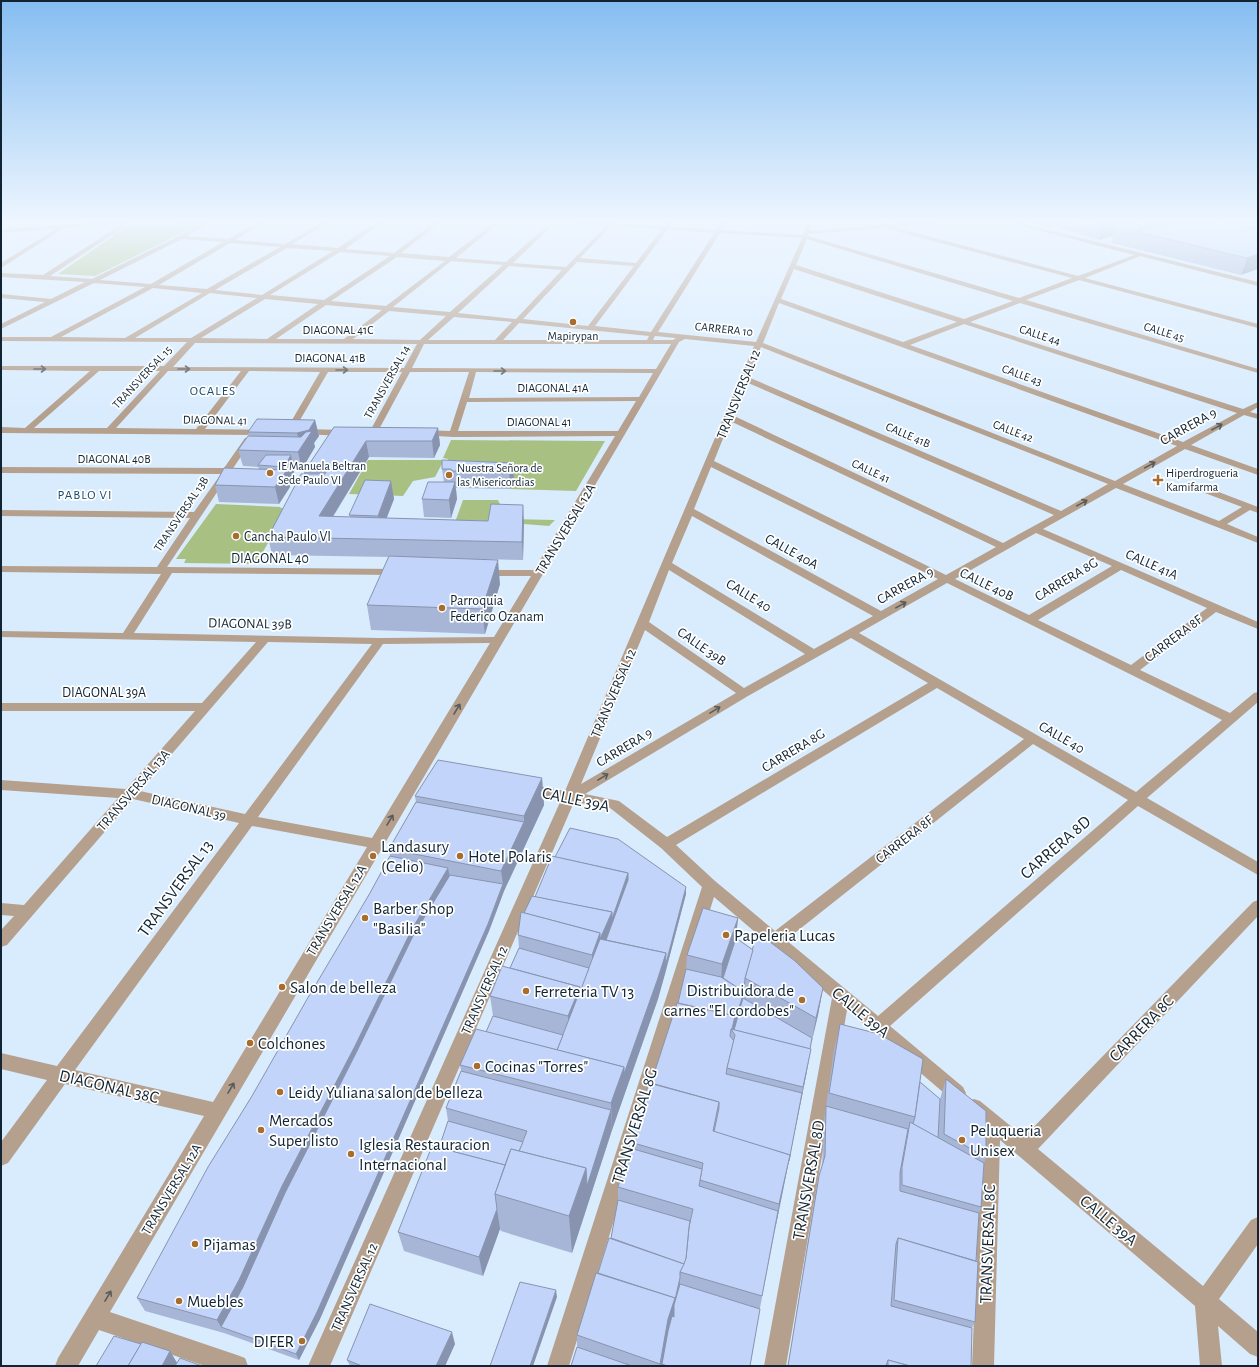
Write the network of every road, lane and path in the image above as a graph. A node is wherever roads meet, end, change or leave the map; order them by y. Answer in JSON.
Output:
{"nodes":[{"id":1,"x":89,"y":284,"type":"edge"},
{"id":2,"x":119,"y":284,"type":"edge"},
{"id":3,"x":156,"y":284,"type":"edge"},
{"id":4,"x":222,"y":284,"type":"edge"},
{"id":5,"x":285,"y":284,"type":"edge"},
{"id":6,"x":353,"y":284,"type":"edge"},
{"id":7,"x":418,"y":284,"type":"edge"},
{"id":8,"x":486,"y":284,"type":"edge"},
{"id":9,"x":553,"y":284,"type":"edge"},
{"id":10,"x":624,"y":284,"type":"edge"},
{"id":11,"x":685,"y":284,"type":"edge"},
{"id":12,"x":785,"y":284,"type":"edge"},
{"id":13,"x":846,"y":284,"type":"edge"},
{"id":14,"x":966,"y":284,"type":"edge"},
{"id":15,"x":1063,"y":284,"type":"edge"},
{"id":16,"x":1100,"y":284,"type":"edge"},
{"id":17,"x":152,"y":286,"type":"junction"},
{"id":18,"x":208,"y":292,"type":"junction"},
{"id":19,"x":1,"y":296,"type":"edge"},
{"id":20,"x":265,"y":296,"type":"junction"},
{"id":21,"x":778,"y":300,"type":"junction"},
{"id":22,"x":1020,"y":300,"type":"junction"},
{"id":23,"x":50,"y":301,"type":"junction"},
{"id":24,"x":326,"y":302,"type":"junction"},
{"id":25,"x":387,"y":308,"type":"junction"},
{"id":26,"x":453,"y":314,"type":"junction"},
{"id":27,"x":518,"y":320,"type":"junction"},
{"id":28,"x":963,"y":322,"type":"junction"},
{"id":29,"x":1258,"y":326,"type":"edge"},
{"id":30,"x":1,"y":327,"type":"edge"},
{"id":31,"x":591,"y":327,"type":"junction"},
{"id":32,"x":654,"y":333,"type":"junction"},
{"id":33,"x":1,"y":339,"type":"edge"},
{"id":34,"x":681,"y":339,"type":"junction"},
{"id":35,"x":52,"y":340,"type":"junction"},
{"id":36,"x":125,"y":340,"type":"junction"},
{"id":37,"x":193,"y":340,"type":"junction"},
{"id":38,"x":268,"y":341,"type":"junction"},
{"id":39,"x":498,"y":341,"type":"junction"},
{"id":40,"x":345,"y":342,"type":"junction"},
{"id":41,"x":422,"y":342,"type":"junction"},
{"id":42,"x":649,"y":342,"type":"junction"},
{"id":43,"x":759,"y":344,"type":"junction"},
{"id":44,"x":903,"y":345,"type":"junction"},
{"id":45,"x":96,"y":369,"type":"junction"},
{"id":46,"x":166,"y":369,"type":"junction"},
{"id":47,"x":3,"y":370,"type":"edge"},
{"id":48,"x":246,"y":370,"type":"junction"},
{"id":49,"x":325,"y":370,"type":"junction"},
{"id":50,"x":407,"y":370,"type":"junction"},
{"id":51,"x":473,"y":371,"type":"junction"},
{"id":52,"x":659,"y":371,"type":"junction"},
{"id":53,"x":1258,"y":371,"type":"edge"},
{"id":54,"x":744,"y":378,"type":"junction"},
{"id":55,"x":642,"y":399,"type":"junction"},
{"id":56,"x":464,"y":400,"type":"junction"},
{"id":57,"x":1258,"y":404,"type":"edge"},
{"id":58,"x":1243,"y":412,"type":"junction"},
{"id":59,"x":729,"y":417,"type":"junction"},
{"id":60,"x":1258,"y":417,"type":"edge"},
{"id":61,"x":5,"y":430,"type":"edge"},
{"id":62,"x":27,"y":430,"type":"junction"},
{"id":63,"x":109,"y":431,"type":"junction"},
{"id":64,"x":198,"y":432,"type":"junction"},
{"id":65,"x":253,"y":432,"type":"junction"},
{"id":66,"x":282,"y":432,"type":"junction"},
{"id":67,"x":369,"y":433,"type":"joint"},
{"id":68,"x":413,"y":433,"type":"edge"},
{"id":69,"x":453,"y":434,"type":"junction"},
{"id":70,"x":622,"y":434,"type":"junction"},
{"id":71,"x":1,"y":436,"type":"edge"},
{"id":72,"x":1184,"y":446,"type":"junction"},
{"id":73,"x":710,"y":462,"type":"junction"},
{"id":74,"x":1,"y":470,"type":"edge"},
{"id":75,"x":226,"y":471,"type":"junction"},
{"id":76,"x":1258,"y":472,"type":"edge"},
{"id":77,"x":1116,"y":484,"type":"junction"},
{"id":78,"x":1192,"y":485,"type":"dead end"},
{"id":79,"x":1254,"y":509,"type":"edge"},
{"id":80,"x":690,"y":511,"type":"junction"},
{"id":81,"x":1,"y":513,"type":"edge"},
{"id":82,"x":1062,"y":514,"type":"junction"},
{"id":83,"x":196,"y":515,"type":"junction"},
{"id":84,"x":1219,"y":525,"type":"junction"},
{"id":85,"x":1035,"y":529,"type":"junction"},
{"id":86,"x":1258,"y":540,"type":"edge"},
{"id":87,"x":1004,"y":547,"type":"junction"},
{"id":88,"x":668,"y":565,"type":"junction"},
{"id":89,"x":1120,"y":566,"type":"junction"},
{"id":90,"x":1,"y":569,"type":"edge"},
{"id":91,"x":163,"y":571,"type":"junction"},
{"id":92,"x":412,"y":572,"type":"edge"},
{"id":93,"x":475,"y":573,"type":"edge"},
{"id":94,"x":538,"y":573,"type":"junction"},
{"id":95,"x":946,"y":579,"type":"junction"},
{"id":96,"x":1215,"y":607,"type":"junction"},
{"id":97,"x":881,"y":616,"type":"junction"},
{"id":98,"x":1029,"y":620,"type":"junction"},
{"id":99,"x":643,"y":623,"type":"junction"},
{"id":100,"x":1258,"y":626,"type":"edge"},
{"id":101,"x":851,"y":633,"type":"junction"},
{"id":102,"x":1,"y":634,"type":"edge"},
{"id":103,"x":127,"y":636,"type":"junction"},
{"id":104,"x":265,"y":639,"type":"junction"},
{"id":105,"x":380,"y":640,"type":"junction"},
{"id":106,"x":498,"y":640,"type":"junction"},
{"id":107,"x":814,"y":654,"type":"junction"},
{"id":108,"x":1132,"y":670,"type":"junction"},
{"id":109,"x":937,"y":683,"type":"junction"},
{"id":110,"x":744,"y":693,"type":"junction"},
{"id":111,"x":1258,"y":696,"type":"edge"},
{"id":112,"x":1,"y":706,"type":"edge"},
{"id":113,"x":206,"y":707,"type":"junction"},
{"id":114,"x":1231,"y":719,"type":"junction"},
{"id":115,"x":1033,"y":738,"type":"junction"},
{"id":116,"x":420,"y":770,"type":"junction"},
{"id":117,"x":436,"y":773,"type":"edge"},
{"id":118,"x":1,"y":785,"type":"edge"},
{"id":119,"x":515,"y":787,"type":"edge"},
{"id":120,"x":130,"y":794,"type":"junction"},
{"id":121,"x":570,"y":797,"type":"junction"},
{"id":122,"x":1137,"y":799,"type":"junction"},
{"id":123,"x":248,"y":820,"type":"junction"},
{"id":124,"x":376,"y":844,"type":"junction"},
{"id":125,"x":666,"y":844,"type":"junction"},
{"id":126,"x":1258,"y":868,"type":"edge"},
{"id":127,"x":710,"y":885,"type":"junction"},
{"id":128,"x":1258,"y":906,"type":"edge"},
{"id":129,"x":1,"y":909,"type":"edge"},
{"id":130,"x":28,"y":911,"type":"junction"},
{"id":131,"x":775,"y":940,"type":"junction"},
{"id":132,"x":1,"y":942,"type":"edge"},
{"id":133,"x":841,"y":995,"type":"junction"},
{"id":134,"x":878,"y":1026,"type":"junction"},
{"id":135,"x":1,"y":1061,"type":"edge"},
{"id":136,"x":61,"y":1075,"type":"junction"},
{"id":137,"x":218,"y":1111,"type":"junction"},
{"id":138,"x":991,"y":1121,"type":"junction"},
{"id":139,"x":1024,"y":1150,"type":"junction"},
{"id":140,"x":1,"y":1157,"type":"edge"},
{"id":141,"x":1258,"y":1227,"type":"edge"},
{"id":142,"x":1205,"y":1301,"type":"junction"},
{"id":143,"x":95,"y":1318,"type":"junction"},
{"id":144,"x":1258,"y":1346,"type":"edge"},
{"id":145,"x":66,"y":1366,"type":"edge"},
{"id":146,"x":237,"y":1366,"type":"edge"},
{"id":147,"x":319,"y":1366,"type":"edge"},
{"id":148,"x":558,"y":1366,"type":"edge"},
{"id":149,"x":775,"y":1366,"type":"edge"},
{"id":150,"x":983,"y":1366,"type":"edge"},
{"id":151,"x":1211,"y":1366,"type":"edge"}],
"edges":[{"from":1,"to":23,"type":"street"},
{"from":2,"to":17,"type":"street"},
{"from":3,"to":17,"type":"street"},
{"from":4,"to":18,"type":"street"},
{"from":5,"to":20,"type":"street","name":"TRANSVERSAL 15"},
{"from":6,"to":24,"type":"street"},
{"from":7,"to":25,"type":"street"},
{"from":8,"to":26,"type":"street"},
{"from":9,"to":27,"type":"street"},
{"from":10,"to":31,"type":"street"},
{"from":11,"to":32,"type":"street"},
{"from":12,"to":21,"type":"street","name":"TRANSVERSAL 12"},
{"from":13,"to":28,"type":"street","name":"CALLE 44"},
{"from":14,"to":22,"type":"street","name":"CALLE 45"},
{"from":15,"to":22,"type":"street"},
{"from":16,"to":29,"type":"street"},
{"from":17,"to":18,"type":"street"},
{"from":17,"to":35,"type":"street"},
{"from":18,"to":20,"type":"street"},
{"from":18,"to":36,"type":"street"},
{"from":19,"to":23,"type":"street"},
{"from":20,"to":24,"type":"street"},
{"from":20,"to":37,"type":"street","name":"TRANSVERSAL 15"},
{"from":21,"to":43,"type":"street","name":"TRANSVERSAL 12"},
{"from":21,"to":44,"type":"street","name":"CALLE 43"},
{"from":22,"to":28,"type":"street"},
{"from":22,"to":53,"type":"street","name":"CALLE 45"},
{"from":23,"to":30,"type":"street"},
{"from":24,"to":25,"type":"street"},
{"from":24,"to":38,"type":"street"},
{"from":25,"to":26,"type":"street"},
{"from":25,"to":40,"type":"street"},
{"from":26,"to":27,"type":"street"},
{"from":26,"to":41,"type":"street"},
{"from":27,"to":31,"type":"street"},
{"from":27,"to":39,"type":"street"},
{"from":28,"to":44,"type":"street"},
{"from":28,"to":58,"type":"street","name":"CALLE 44"},
{"from":31,"to":32,"type":"street"},
{"from":32,"to":34,"type":"street"},
{"from":32,"to":42,"type":"street"},
{"from":33,"to":35,"type":"street","name":"DIAGONAL 41C"},
{"from":34,"to":42,"type":"street","name":"DIAGONAL 41C"},
{"from":34,"to":43,"type":"street","name":"CARRERA 10"},
{"from":34,"to":52,"type":"street","name":"TRANSVERSAL 12A"},
{"from":35,"to":36,"type":"street","name":"DIAGONAL 41C"},
{"from":36,"to":37,"type":"street","name":"DIAGONAL 41C"},
{"from":37,"to":38,"type":"street","name":"DIAGONAL 41C"},
{"from":37,"to":46,"type":"street","name":"TRANSVERSAL 15"},
{"from":38,"to":40,"type":"street","name":"DIAGONAL 41C"},
{"from":39,"to":41,"type":"street","name":"DIAGONAL 41C"},
{"from":39,"to":42,"type":"street","name":"DIAGONAL 41C"},
{"from":40,"to":41,"type":"street","name":"DIAGONAL 41C"},
{"from":41,"to":50,"type":"street","name":"TRANSVERSAL 14"},
{"from":43,"to":54,"type":"street","name":"TRANSVERSAL 12"},
{"from":43,"to":77,"type":"street","name":"CALLE 42"},
{"from":44,"to":72,"type":"street","name":"CALLE 43"},
{"from":45,"to":46,"type":"street","name":"DIAGONAL 41B"},
{"from":47,"to":45,"type":"street","name":"DIAGONAL 41B","one_way":true},
{"from":45,"to":62,"type":"street"},
{"from":46,"to":48,"type":"street","name":"DIAGONAL 41B","one_way":true},
{"from":46,"to":63,"type":"street","name":"TRANSVERSAL 15"},
{"from":48,"to":49,"type":"street","name":"DIAGONAL 41B"},
{"from":48,"to":64,"type":"street"},
{"from":49,"to":50,"type":"street","name":"DIAGONAL 41B","one_way":true},
{"from":49,"to":66,"type":"street"},
{"from":50,"to":51,"type":"street","name":"DIAGONAL 41B"},
{"from":50,"to":67,"type":"street","name":"TRANSVERSAL 14"},
{"from":51,"to":52,"type":"street","name":"DIAGONAL 41B","one_way":true},
{"from":51,"to":56,"type":"street"},
{"from":52,"to":55,"type":"street","name":"TRANSVERSAL 12A"},
{"from":54,"to":59,"type":"street","name":"TRANSVERSAL 12"},
{"from":54,"to":82,"type":"street","name":"CALLE 41B"},
{"from":55,"to":56,"type":"street","name":"DIAGONAL 41A"},
{"from":55,"to":70,"type":"street","name":"TRANSVERSAL 12A"},
{"from":56,"to":69,"type":"street"},
{"from":57,"to":58,"type":"street","name":"CARRERA 9"},
{"from":58,"to":60,"type":"street","name":"CALLE 44"},
{"from":72,"to":58,"type":"street","name":"CARRERA 9","one_way":true},
{"from":59,"to":73,"type":"street","name":"TRANSVERSAL 12"},
{"from":59,"to":87,"type":"street","name":"CALLE 41"},
{"from":61,"to":62,"type":"street","name":"DIAGONAL 41"},
{"from":61,"to":71,"type":"street"},
{"from":62,"to":63,"type":"street","name":"DIAGONAL 41"},
{"from":63,"to":64,"type":"street","name":"DIAGONAL 41"},
{"from":64,"to":65,"type":"street","name":"DIAGONAL 41"},
{"from":65,"to":66,"type":"street","name":"DIAGONAL 41"},
{"from":65,"to":75,"type":"street","name":"TRANSVERSAL 13B"},
{"from":66,"to":67,"type":"street","name":"DIAGONAL 41"},
{"from":68,"to":69,"type":"street","name":"DIAGONAL 41"},
{"from":69,"to":70,"type":"street","name":"DIAGONAL 41"},
{"from":70,"to":94,"type":"street","name":"TRANSVERSAL 12A"},
{"from":72,"to":76,"type":"street","name":"CALLE 43"},
{"from":77,"to":72,"type":"street","name":"CARRERA 9","one_way":true},
{"from":73,"to":80,"type":"street","name":"TRANSVERSAL 12"},
{"from":73,"to":95,"type":"street","name":"CALLE 40B"},
{"from":74,"to":75,"type":"street","name":"DIAGONAL 40B"},
{"from":75,"to":83,"type":"street","name":"TRANSVERSAL 13B"},
{"from":82,"to":77,"type":"street","name":"CARRERA 9","one_way":true},
{"from":77,"to":84,"type":"street","name":"CALLE 42"},
{"from":78,"to":79,"type":"street"},
{"from":79,"to":84,"type":"street"},
{"from":80,"to":88,"type":"street","name":"TRANSVERSAL 12"},
{"from":80,"to":97,"type":"street","name":"CALLE 40A"},
{"from":81,"to":83,"type":"street"},
{"from":82,"to":85,"type":"street","name":"CARRERA 9"},
{"from":83,"to":91,"type":"street","name":"TRANSVERSAL 13B"},
{"from":84,"to":86,"type":"street","name":"CALLE 42"},
{"from":85,"to":87,"type":"street","name":"CARRERA 9"},
{"from":85,"to":89,"type":"street","name":"CALLE 41A"},
{"from":87,"to":95,"type":"street","name":"CARRERA 9"},
{"from":88,"to":99,"type":"street","name":"TRANSVERSAL 12"},
{"from":88,"to":107,"type":"street","name":"CALLE 40"},
{"from":89,"to":96,"type":"street","name":"CALLE 41A"},
{"from":89,"to":98,"type":"street","name":"CARRERA 8G"},
{"from":90,"to":91,"type":"street","name":"DIAGONAL 40"},
{"from":91,"to":92,"type":"street","name":"DIAGONAL 40"},
{"from":91,"to":103,"type":"street","name":"TRANSVERSAL 13B"},
{"from":93,"to":94,"type":"street"},
{"from":94,"to":106,"type":"street","name":"TRANSVERSAL 12A"},
{"from":97,"to":95,"type":"street","name":"CARRERA 9","one_way":true},
{"from":95,"to":98,"type":"street","name":"CALLE 40B"},
{"from":96,"to":100,"type":"street","name":"CALLE 41A"},
{"from":96,"to":108,"type":"street","name":"CARRERA 8F"},
{"from":97,"to":101,"type":"street","name":"CARRERA 9"},
{"from":98,"to":108,"type":"street","name":"CALLE 40B"},
{"from":99,"to":110,"type":"street","name":"CALLE 39B"},
{"from":99,"to":121,"type":"street","name":"TRANSVERSAL 12"},
{"from":101,"to":107,"type":"street","name":"CARRERA 9"},
{"from":101,"to":109,"type":"street","name":"CALLE 40"},
{"from":102,"to":103,"type":"street","name":"DIAGONAL 39B"},
{"from":103,"to":104,"type":"street","name":"DIAGONAL 39B"},
{"from":104,"to":105,"type":"street","name":"DIAGONAL 39B"},
{"from":104,"to":113,"type":"street","name":"TRANSVERSAL 13A"},
{"from":105,"to":106,"type":"street","name":"DIAGONAL 39B"},
{"from":105,"to":123,"type":"street","name":"TRANSVERSAL 13"},
{"from":116,"to":106,"type":"street","name":"TRANSVERSAL 12A","one_way":true},
{"from":107,"to":110,"type":"street","name":"CARRERA 9"},
{"from":108,"to":114,"type":"street","name":"CALLE 40B"},
{"from":109,"to":115,"type":"street","name":"CALLE 40"},
{"from":109,"to":125,"type":"street","name":"CARRERA 8G"},
{"from":121,"to":110,"type":"street","name":"CARRERA 9","one_way":true},
{"from":111,"to":114,"type":"street","name":"CARRERA 8D"},
{"from":112,"to":113,"type":"street","name":"DIAGONAL 39A"},
{"from":113,"to":120,"type":"street","name":"TRANSVERSAL 13A"},
{"from":114,"to":122,"type":"street","name":"CARRERA 8D"},
{"from":115,"to":122,"type":"street","name":"CALLE 40"},
{"from":115,"to":131,"type":"street","name":"CARRERA 8F"},
{"from":116,"to":117,"type":"street"},
{"from":124,"to":116,"type":"street","name":"TRANSVERSAL 12A","one_way":true},
{"from":118,"to":120,"type":"street","name":"DIAGONAL 39"},
{"from":119,"to":121,"type":"street","name":"CALLE 39A"},
{"from":120,"to":123,"type":"street","name":"DIAGONAL 39"},
{"from":120,"to":130,"type":"street","name":"TRANSVERSAL 13A"},
{"from":121,"to":125,"type":"street","name":"CALLE 39A"},
{"from":121,"to":147,"type":"street","name":"TRANSVERSAL 12"},
{"from":122,"to":126,"type":"street","name":"CALLE 40"},
{"from":122,"to":134,"type":"street","name":"CARRERA 8D"},
{"from":123,"to":124,"type":"street","name":"DIAGONAL 39"},
{"from":123,"to":136,"type":"street","name":"TRANSVERSAL 13"},
{"from":137,"to":124,"type":"street","name":"TRANSVERSAL 12A","one_way":true},
{"from":125,"to":127,"type":"street","name":"CALLE 39A"},
{"from":127,"to":131,"type":"street","name":"CALLE 39A"},
{"from":127,"to":148,"type":"street","name":"TRANSVERSAL 8G"},
{"from":128,"to":139,"type":"street","name":"CARRERA 8C"},
{"from":129,"to":130,"type":"street"},
{"from":130,"to":132,"type":"street","name":"TRANSVERSAL 13A"},
{"from":131,"to":133,"type":"street","name":"CALLE 39A"},
{"from":133,"to":134,"type":"street","name":"CALLE 39A"},
{"from":133,"to":149,"type":"street","name":"TRANSVERSAL 8D"},
{"from":134,"to":138,"type":"street","name":"CALLE 39A"},
{"from":135,"to":136,"type":"street","name":"DIAGONAL 38C"},
{"from":136,"to":137,"type":"street","name":"DIAGONAL 38C"},
{"from":136,"to":140,"type":"street","name":"TRANSVERSAL 13"},
{"from":143,"to":137,"type":"street","name":"TRANSVERSAL 12A","one_way":true},
{"from":138,"to":139,"type":"street","name":"CALLE 39A"},
{"from":138,"to":150,"type":"street","name":"TRANSVERSAL 8C"},
{"from":139,"to":142,"type":"street","name":"CALLE 39A"},
{"from":141,"to":142,"type":"street"},
{"from":142,"to":144,"type":"street","name":"CALLE 39A"},
{"from":142,"to":151,"type":"street"},
{"from":143,"to":145,"type":"street","name":"TRANSVERSAL 12A"},
{"from":143,"to":146,"type":"street"}]}
